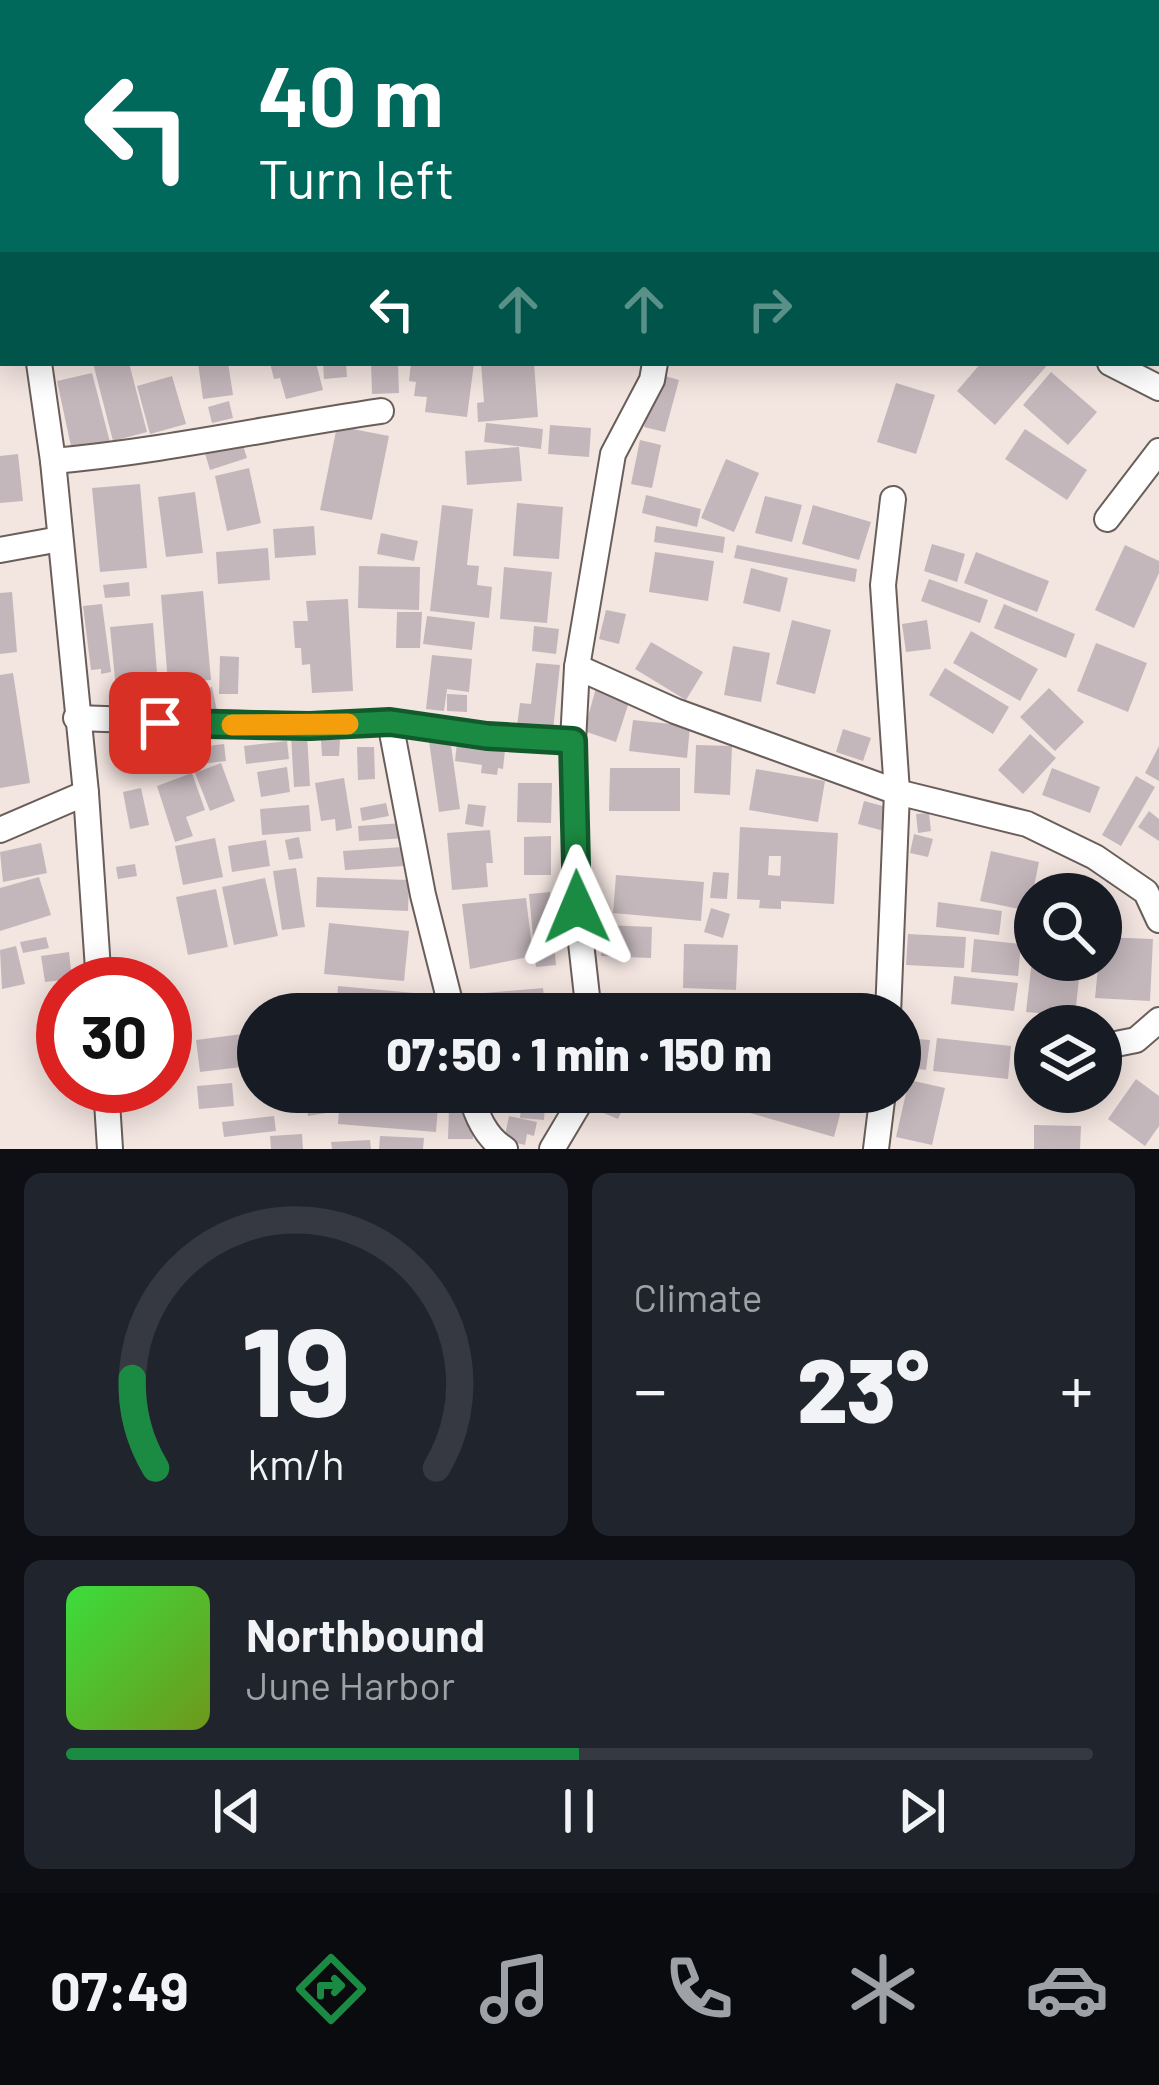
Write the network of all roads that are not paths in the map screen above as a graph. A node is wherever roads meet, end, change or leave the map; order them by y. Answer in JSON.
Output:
{"nodes":[{"id":1,"x":464,"y":0,"type":"edge"},
{"id":2,"x":483,"y":0,"type":"edge"},
{"id":3,"x":38,"y":366,"type":"edge"},
{"id":4,"x":654,"y":366,"type":"edge"},
{"id":5,"x":1116,"y":366,"type":"edge"},
{"id":6,"x":1159,"y":388,"type":"edge"},
{"id":7,"x":381,"y":411,"type":"dead end"},
{"id":8,"x":1159,"y":452,"type":"edge"},
{"id":9,"x":53,"y":461,"type":"junction"},
{"id":10,"x":893,"y":499,"type":"dead end"},
{"id":11,"x":1107,"y":519,"type":"dead end"},
{"id":12,"x":60,"y":539,"type":"junction"},
{"id":13,"x":0,"y":550,"type":"edge"},
{"id":14,"x":577,"y":667,"type":"junction"},
{"id":15,"x":76,"y":718,"type":"junction"},
{"id":16,"x":390,"y":722,"type":"junction"},
{"id":17,"x":573,"y":741,"type":"junction"},
{"id":18,"x":897,"y":792,"type":"junction"},
{"id":19,"x":86,"y":794,"type":"junction"},
{"id":20,"x":0,"y":830,"type":"edge"},
{"id":21,"x":1153,"y":886,"type":"edge"},
{"id":22,"x":1159,"y":920,"type":"edge"},
{"id":23,"x":97,"y":957,"type":"edge"},
{"id":24,"x":447,"y":993,"type":"edge"},
{"id":25,"x":587,"y":993,"type":"edge"},
{"id":26,"x":889,"y":993,"type":"edge"},
{"id":27,"x":1159,"y":1020,"type":"edge"},
{"id":28,"x":1122,"y":1043,"type":"edge"},
{"id":29,"x":108,"y":1113,"type":"edge"},
{"id":30,"x":477,"y":1113,"type":"edge"},
{"id":31,"x":573,"y":1113,"type":"edge"},
{"id":32,"x":880,"y":1113,"type":"edge"},
{"id":33,"x":110,"y":1149,"type":"edge"},
{"id":34,"x":505,"y":1149,"type":"edge"},
{"id":35,"x":552,"y":1149,"type":"edge"},
{"id":36,"x":876,"y":1149,"type":"edge"}],
"edges":[{"from":1,"to":2,"type":"street"},
{"from":3,"to":9,"type":"street"},
{"from":4,"to":14,"type":"street"},
{"from":5,"to":6,"type":"street"},
{"from":7,"to":9,"type":"street"},
{"from":8,"to":11,"type":"street"},
{"from":9,"to":12,"type":"street"},
{"from":10,"to":18,"type":"street"},
{"from":12,"to":13,"type":"street"},
{"from":12,"to":15,"type":"street"},
{"from":14,"to":17,"type":"street"},
{"from":14,"to":18,"type":"street"},
{"from":15,"to":16,"type":"street"},
{"from":15,"to":19,"type":"street"},
{"from":16,"to":17,"type":"street"},
{"from":16,"to":24,"type":"street"},
{"from":17,"to":25,"type":"street"},
{"from":18,"to":21,"type":"street"},
{"from":18,"to":26,"type":"street"},
{"from":19,"to":20,"type":"street"},
{"from":19,"to":23,"type":"street"},
{"from":21,"to":22,"type":"street"},
{"from":27,"to":28,"type":"street"},
{"from":29,"to":33,"type":"street"},
{"from":30,"to":34,"type":"street"},
{"from":31,"to":35,"type":"street"},
{"from":32,"to":36,"type":"street"}]}
